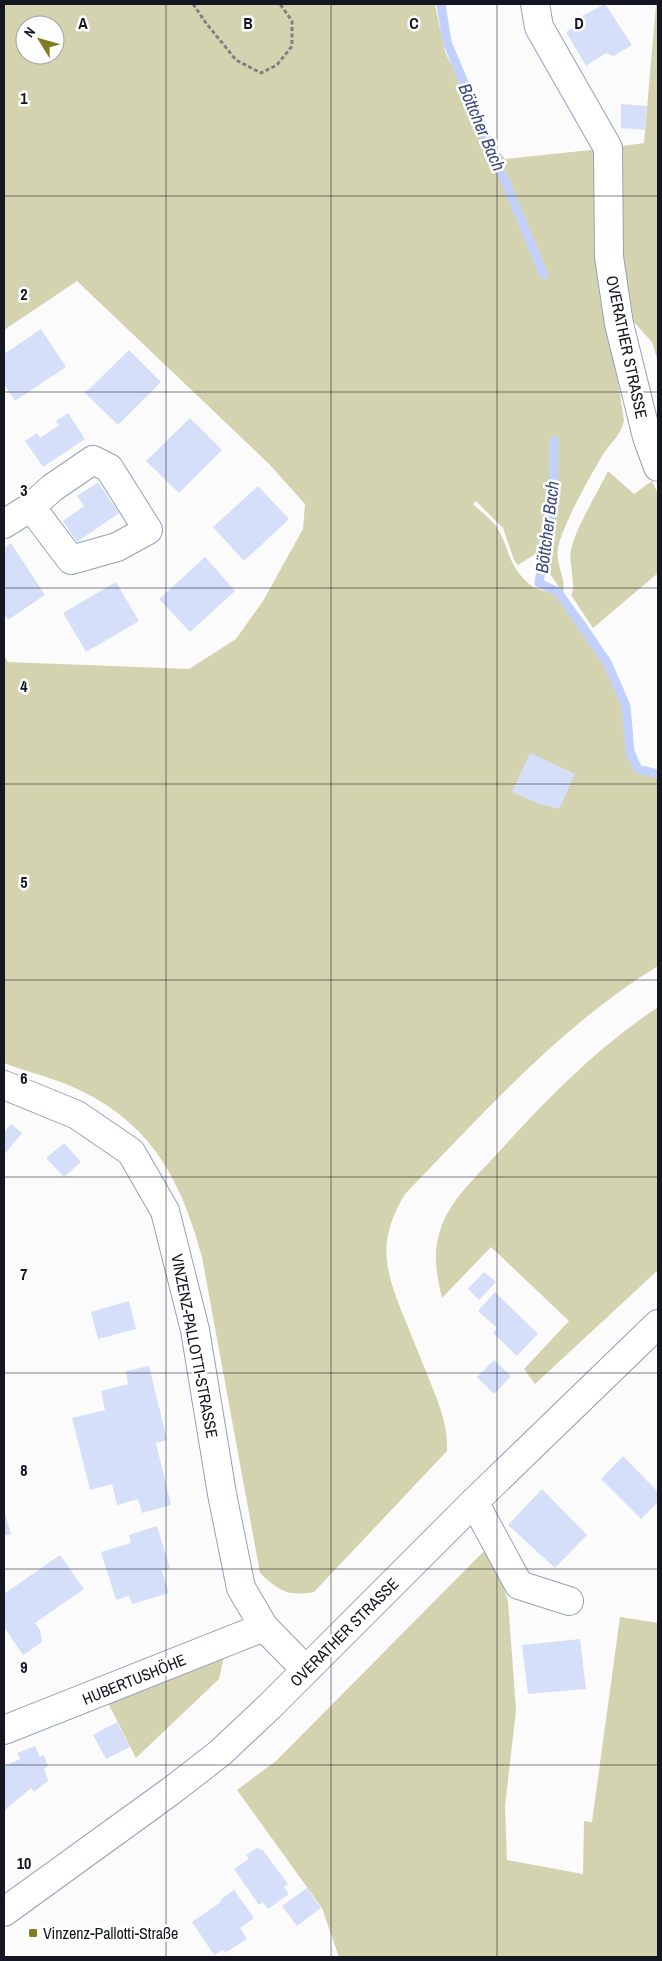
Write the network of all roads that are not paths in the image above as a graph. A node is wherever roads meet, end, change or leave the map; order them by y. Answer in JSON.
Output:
{"nodes":[{"id":1,"x":535,"y":4,"type":"edge"},
{"id":2,"x":658,"y":467,"type":"edge"},
{"id":3,"x":31,"y":508,"type":"dead end"},
{"id":4,"x":4,"y":524,"type":"edge"},
{"id":5,"x":4,"y":1085,"type":"edge"},
{"id":6,"x":658,"y":1324,"type":"edge"},
{"id":7,"x":474,"y":1502,"type":"junction"},
{"id":8,"x":569,"y":1601,"type":"dead end"},
{"id":9,"x":264,"y":1627,"type":"junction"},
{"id":10,"x":306,"y":1670,"type":"junction"},
{"id":11,"x":4,"y":1730,"type":"edge"},
{"id":12,"x":4,"y":1912,"type":"edge"}],
"edges":[{"from":1,"to":2,"type":"street","name":"OVERATHER STRASSE"},
{"from":3,"to":4,"type":"street"},
{"from":5,"to":9,"type":"street","name":"VINZENZ-PALLOTTI-STRASSE"},
{"from":6,"to":7,"type":"street","name":"OVERATHER STRASSE"},
{"from":7,"to":8,"type":"street"},
{"from":7,"to":10,"type":"street","name":"OVERATHER STRASSE"},
{"from":9,"to":10,"type":"street","name":"VINZENZ-PALLOTTI-STRASSE"},
{"from":9,"to":11,"type":"street","name":"HUBERTUSHÖHE"},
{"from":10,"to":12,"type":"street","name":"OVERATHER STRASSE"}]}
